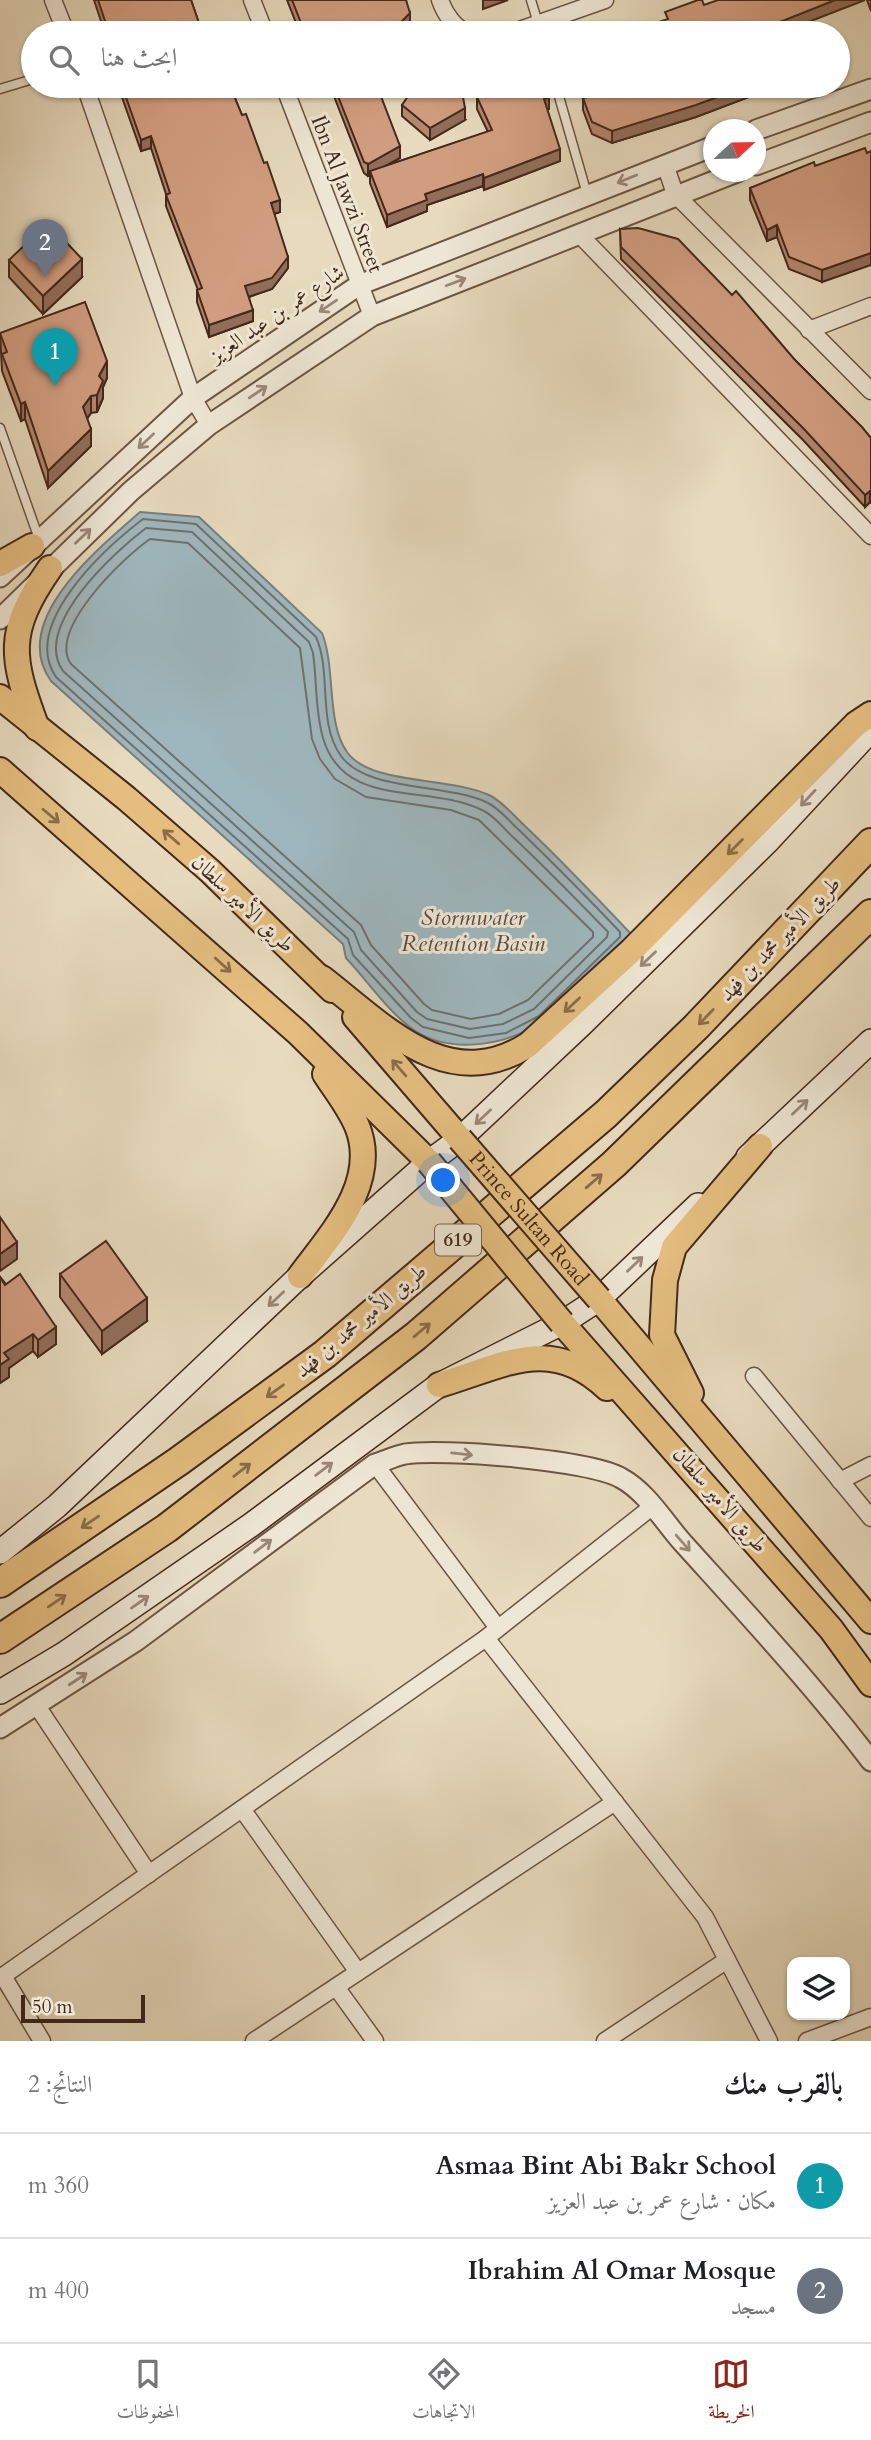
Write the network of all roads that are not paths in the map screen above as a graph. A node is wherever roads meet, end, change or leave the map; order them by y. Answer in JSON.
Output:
{"nodes":[{"id":1,"x":54,"y":0,"type":"edge"},
{"id":2,"x":252,"y":0,"type":"edge"},
{"id":3,"x":440,"y":0,"type":"edge"},
{"id":4,"x":531,"y":0,"type":"edge"},
{"id":5,"x":605,"y":0,"type":"edge"},
{"id":6,"x":62,"y":21,"type":"edge"},
{"id":7,"x":260,"y":21,"type":"edge"},
{"id":8,"x":454,"y":21,"type":"edge"},
{"id":9,"x":538,"y":21,"type":"edge"},
{"id":10,"x":556,"y":21,"type":"edge"},
{"id":11,"x":21,"y":83,"type":"edge"},
{"id":12,"x":0,"y":89,"type":"edge"},
{"id":13,"x":871,"y":89,"type":"edge"},
{"id":14,"x":850,"y":96,"type":"edge"},
{"id":15,"x":89,"y":98,"type":"edge"},
{"id":16,"x":289,"y":98,"type":"edge"},
{"id":17,"x":560,"y":98,"type":"edge"},
{"id":18,"x":846,"y":98,"type":"edge"},
{"id":19,"x":871,"y":122,"type":"edge"},
{"id":20,"x":766,"y":126,"type":"edge"},
{"id":21,"x":703,"y":150,"type":"edge"},
{"id":22,"x":766,"y":161,"type":"edge"},
{"id":23,"x":666,"y":163,"type":"junction"},
{"id":24,"x":709,"y":182,"type":"edge"},
{"id":25,"x":675,"y":194,"type":"junction"},
{"id":26,"x":588,"y":195,"type":"junction"},
{"id":27,"x":580,"y":235,"type":"junction"},
{"id":28,"x":359,"y":285,"type":"junction"},
{"id":29,"x":871,"y":306,"type":"edge"},
{"id":30,"x":372,"y":316,"type":"junction"},
{"id":31,"x":809,"y":330,"type":"junction"},
{"id":32,"x":871,"y":391,"type":"edge"},
{"id":33,"x":193,"y":398,"type":"junction"},
{"id":34,"x":209,"y":425,"type":"junction"},
{"id":35,"x":0,"y":428,"type":"edge"},
{"id":36,"x":2,"y":442,"type":"edge"},
{"id":37,"x":871,"y":536,"type":"edge"},
{"id":38,"x":36,"y":543,"type":"junction"},
{"id":39,"x":0,"y":564,"type":"edge"},
{"id":40,"x":50,"y":568,"type":"junction"},
{"id":41,"x":0,"y":577,"type":"edge"},
{"id":42,"x":0,"y":619,"type":"edge"},
{"id":43,"x":0,"y":697,"type":"edge"},
{"id":44,"x":871,"y":714,"type":"edge"},
{"id":45,"x":37,"y":729,"type":"junction"},
{"id":46,"x":871,"y":730,"type":"edge"},
{"id":47,"x":2,"y":772,"type":"edge"},
{"id":48,"x":871,"y":843,"type":"edge"},
{"id":49,"x":871,"y":914,"type":"edge"},
{"id":50,"x":322,"y":978,"type":"junction"},
{"id":51,"x":298,"y":1033,"type":"junction"},
{"id":52,"x":871,"y":1041,"type":"edge"},
{"id":53,"x":460,"y":1139,"type":"junction"},
{"id":54,"x":760,"y":1146,"type":"junction"},
{"id":55,"x":429,"y":1162,"type":"junction"},
{"id":56,"x":300,"y":1276,"type":"junction"},
{"id":57,"x":599,"y":1299,"type":"junction"},
{"id":58,"x":562,"y":1323,"type":"junction"},
{"id":59,"x":754,"y":1376,"type":"dead end"},
{"id":60,"x":439,"y":1385,"type":"junction"},
{"id":61,"x":686,"y":1461,"type":"junction"},
{"id":62,"x":735,"y":1461,"type":"junction"},
{"id":63,"x":375,"y":1464,"type":"junction"},
{"id":64,"x":871,"y":1465,"type":"edge"},
{"id":65,"x":840,"y":1481,"type":"junction"},
{"id":66,"x":653,"y":1506,"type":"junction"},
{"id":67,"x":871,"y":1518,"type":"edge"},
{"id":68,"x":0,"y":1552,"type":"edge"},
{"id":69,"x":0,"y":1583,"type":"edge"},
{"id":70,"x":871,"y":1621,"type":"edge"},
{"id":71,"x":492,"y":1633,"type":"junction"},
{"id":72,"x":0,"y":1639,"type":"edge"},
{"id":73,"x":871,"y":1684,"type":"edge"},
{"id":74,"x":0,"y":1692,"type":"edge"},
{"id":75,"x":37,"y":1706,"type":"junction"},
{"id":76,"x":0,"y":1728,"type":"edge"},
{"id":77,"x":871,"y":1761,"type":"edge"},
{"id":78,"x":615,"y":1802,"type":"junction"},
{"id":79,"x":242,"y":1809,"type":"junction"},
{"id":80,"x":149,"y":1874,"type":"junction"},
{"id":81,"x":727,"y":1960,"type":"junction"},
{"id":82,"x":358,"y":1972,"type":"junction"},
{"id":83,"x":2,"y":1977,"type":"edge"},
{"id":84,"x":336,"y":1987,"type":"junction"},
{"id":85,"x":871,"y":2017,"type":"edge"},
{"id":86,"x":42,"y":2041,"type":"edge"},
{"id":87,"x":254,"y":2041,"type":"edge"},
{"id":88,"x":375,"y":2041,"type":"edge"},
{"id":89,"x":604,"y":2041,"type":"edge"},
{"id":90,"x":769,"y":2041,"type":"edge"},
{"id":91,"x":807,"y":2041,"type":"edge"}],
"edges":[{"from":1,"to":6,"type":"street"},
{"from":2,"to":7,"type":"street"},
{"from":3,"to":8,"type":"street"},
{"from":4,"to":9,"type":"lane"},
{"from":5,"to":10,"type":"street"},
{"from":11,"to":12,"type":"lane"},
{"from":13,"to":14,"type":"street"},
{"from":15,"to":33,"type":"street"},
{"from":16,"to":28,"type":"street","name":"Ibn Al Jawzi Street"},
{"from":17,"to":26,"type":"lane"},
{"from":18,"to":20,"type":"street"},
{"from":19,"to":22,"type":"street"},
{"from":21,"to":23,"type":"street","name":"شارع عمر بن عبد العزيز"},
{"from":23,"to":25,"type":"street"},
{"from":23,"to":26,"type":"street","name":"شارع عمر بن عبد العزيز","one_way":true},
{"from":24,"to":25,"type":"street"},
{"from":25,"to":27,"type":"street"},
{"from":25,"to":31,"type":"street"},
{"from":26,"to":28,"type":"street","name":"شارع عمر بن عبد العزيز"},
{"from":30,"to":27,"type":"street","one_way":true},
{"from":27,"to":37,"type":"street"},
{"from":28,"to":30,"type":"street","name":"Ibn Al Jawzi Street"},
{"from":28,"to":33,"type":"street","name":"شارع عمر بن عبد العزيز","one_way":true},
{"from":29,"to":31,"type":"street"},
{"from":34,"to":30,"type":"street","one_way":true},
{"from":31,"to":32,"type":"street"},
{"from":33,"to":34,"type":"street"},
{"from":33,"to":38,"type":"street","name":"شارع عمر بن عبد العزيز","one_way":true},
{"from":40,"to":34,"type":"street","one_way":true},
{"from":35,"to":36,"type":"lane"},
{"from":36,"to":38,"type":"lane"},
{"from":38,"to":39,"type":"main road"},
{"from":38,"to":41,"type":"street","name":"شارع عمر بن عبد العزيز"},
{"from":40,"to":42,"type":"street"},
{"from":40,"to":45,"type":"main road"},
{"from":43,"to":45,"type":"main road","name":"طريق الأمير سلطان"},
{"from":44,"to":50,"type":"main road","one_way":true},
{"from":50,"to":45,"type":"main road","name":"طريق الأمير سلطان","one_way":true},
{"from":46,"to":53,"type":"main road","one_way":true},
{"from":47,"to":51,"type":"main road","one_way":true},
{"from":48,"to":69,"type":"highway","name":"طريق الأمير محمد بن فهد","number":"619","one_way":true},
{"from":72,"to":49,"type":"highway","name":"طريق الأمير محمد بن فهد","number":"619","one_way":true},
{"from":53,"to":50,"type":"main road","name":"طريق الأمير سلطان","one_way":true},
{"from":51,"to":55,"type":"main road"},
{"from":51,"to":56,"type":"main road"},
{"from":54,"to":52,"type":"main road","one_way":true},
{"from":53,"to":55,"type":"main road"},
{"from":53,"to":57,"type":"main road","name":"Prince Sultan Road","bridge":true},
{"from":57,"to":54,"type":"main road","one_way":true},
{"from":54,"to":62,"type":"main road"},
{"from":55,"to":56,"type":"main road"},
{"from":55,"to":58,"type":"main road","name":"Prince Sultan Road","bridge":true},
{"from":56,"to":68,"type":"main road","one_way":true},
{"from":57,"to":58,"type":"main road"},
{"from":57,"to":62,"type":"main road","name":"طريق الأمير سلطان"},
{"from":58,"to":60,"type":"main road"},
{"from":58,"to":61,"type":"main road","name":"طريق الأمير سلطان"},
{"from":59,"to":65,"type":"street"},
{"from":60,"to":61,"type":"main road"},
{"from":74,"to":60,"type":"main road","one_way":true},
{"from":61,"to":73,"type":"main road","name":"طريق الأمير سلطان"},
{"from":62,"to":70,"type":"main road","name":"طريق الأمير سلطان"},
{"from":63,"to":66,"type":"street","one_way":true},
{"from":63,"to":71,"type":"street"},
{"from":75,"to":63,"type":"street","one_way":true},
{"from":64,"to":65,"type":"street"},
{"from":65,"to":67,"type":"street"},
{"from":66,"to":71,"type":"street"},
{"from":66,"to":77,"type":"street","one_way":true},
{"from":71,"to":78,"type":"street"},
{"from":71,"to":79,"type":"street"},
{"from":75,"to":76,"type":"street"},
{"from":75,"to":80,"type":"street"},
{"from":78,"to":81,"type":"street"},
{"from":78,"to":82,"type":"street"},
{"from":79,"to":80,"type":"street"},
{"from":79,"to":82,"type":"street"},
{"from":80,"to":83,"type":"street"},
{"from":81,"to":89,"type":"street"},
{"from":81,"to":90,"type":"street"},
{"from":82,"to":84,"type":"street"},
{"from":83,"to":86,"type":"street"},
{"from":84,"to":87,"type":"street"},
{"from":84,"to":88,"type":"street"},
{"from":85,"to":91,"type":"street"}]}
